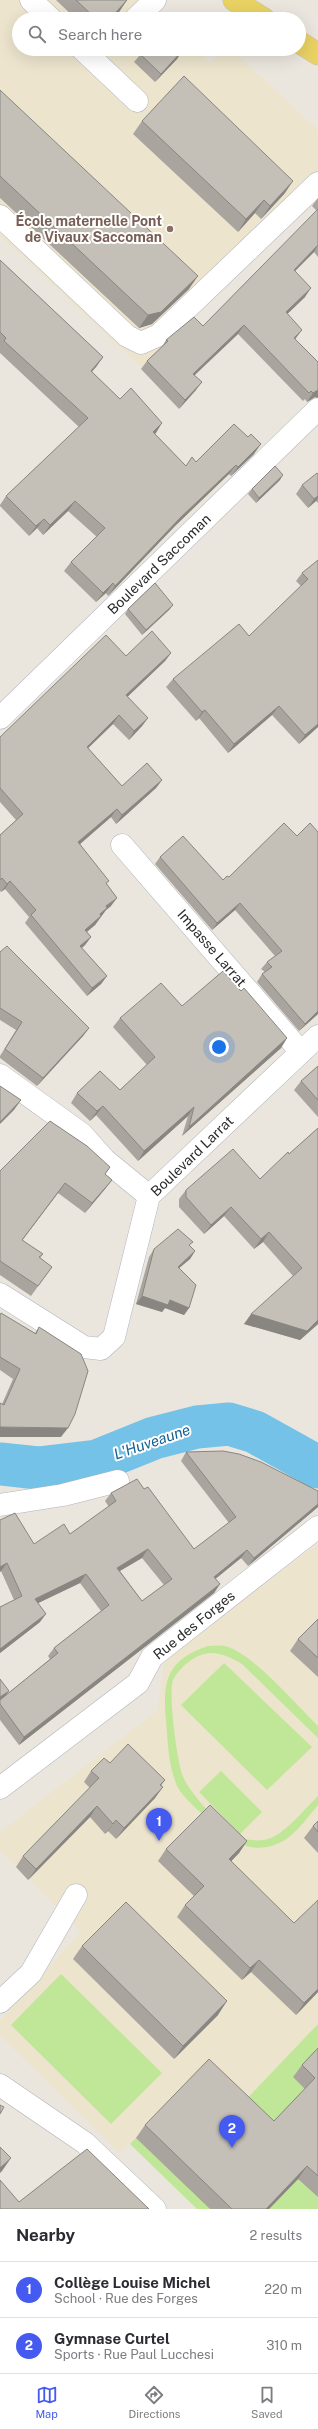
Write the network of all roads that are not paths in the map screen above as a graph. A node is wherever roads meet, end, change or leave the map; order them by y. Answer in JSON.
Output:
{"nodes":[{"id":1,"x":31,"y":0,"type":"edge"},
{"id":2,"x":155,"y":0,"type":"edge"},
{"id":3,"x":44,"y":12,"type":"edge"},
{"id":4,"x":142,"y":12,"type":"edge"},
{"id":5,"x":306,"y":46,"type":"edge"},
{"id":6,"x":318,"y":54,"type":"edge"},
{"id":7,"x":97,"y":56,"type":"edge"},
{"id":8,"x":137,"y":101,"type":"dead end"},
{"id":9,"x":318,"y":183,"type":"edge"},
{"id":10,"x":0,"y":216,"type":"edge"},
{"id":11,"x":318,"y":409,"type":"edge"},
{"id":12,"x":0,"y":718,"type":"edge"},
{"id":13,"x":122,"y":845,"type":"dead end"},
{"id":14,"x":318,"y":1036,"type":"edge"},
{"id":15,"x":301,"y":1052,"type":"junction"},
{"id":16,"x":0,"y":1075,"type":"edge"},
{"id":17,"x":149,"y":1196,"type":"junction"},
{"id":18,"x":0,"y":1294,"type":"edge"},
{"id":19,"x":118,"y":1481,"type":"dead end"},
{"id":20,"x":0,"y":1505,"type":"edge"},
{"id":21,"x":318,"y":1527,"type":"edge"},
{"id":22,"x":0,"y":1788,"type":"edge"},
{"id":23,"x":76,"y":1895,"type":"dead end"},
{"id":24,"x":0,"y":2002,"type":"edge"},
{"id":25,"x":0,"y":2085,"type":"edge"},
{"id":26,"x":155,"y":2209,"type":"edge"}],
"edges":[{"from":1,"to":3,"type":"street"},
{"from":2,"to":4,"type":"street"},
{"from":5,"to":6,"type":"main road"},
{"from":7,"to":8,"type":"street"},
{"from":9,"to":10,"type":"street"},
{"from":11,"to":12,"type":"street","name":"Boulevard Saccoman"},
{"from":13,"to":15,"type":"street","name":"Impasse Larrat"},
{"from":14,"to":15,"type":"street","name":"Boulevard Larrat"},
{"from":15,"to":17,"type":"street","name":"Boulevard Larrat"},
{"from":16,"to":17,"type":"street"},
{"from":17,"to":18,"type":"street","name":"Boulevard Larrat"},
{"from":19,"to":20,"type":"street"},
{"from":21,"to":22,"type":"street","name":"Rue des Forges"},
{"from":23,"to":24,"type":"street"},
{"from":25,"to":26,"type":"street"}]}
